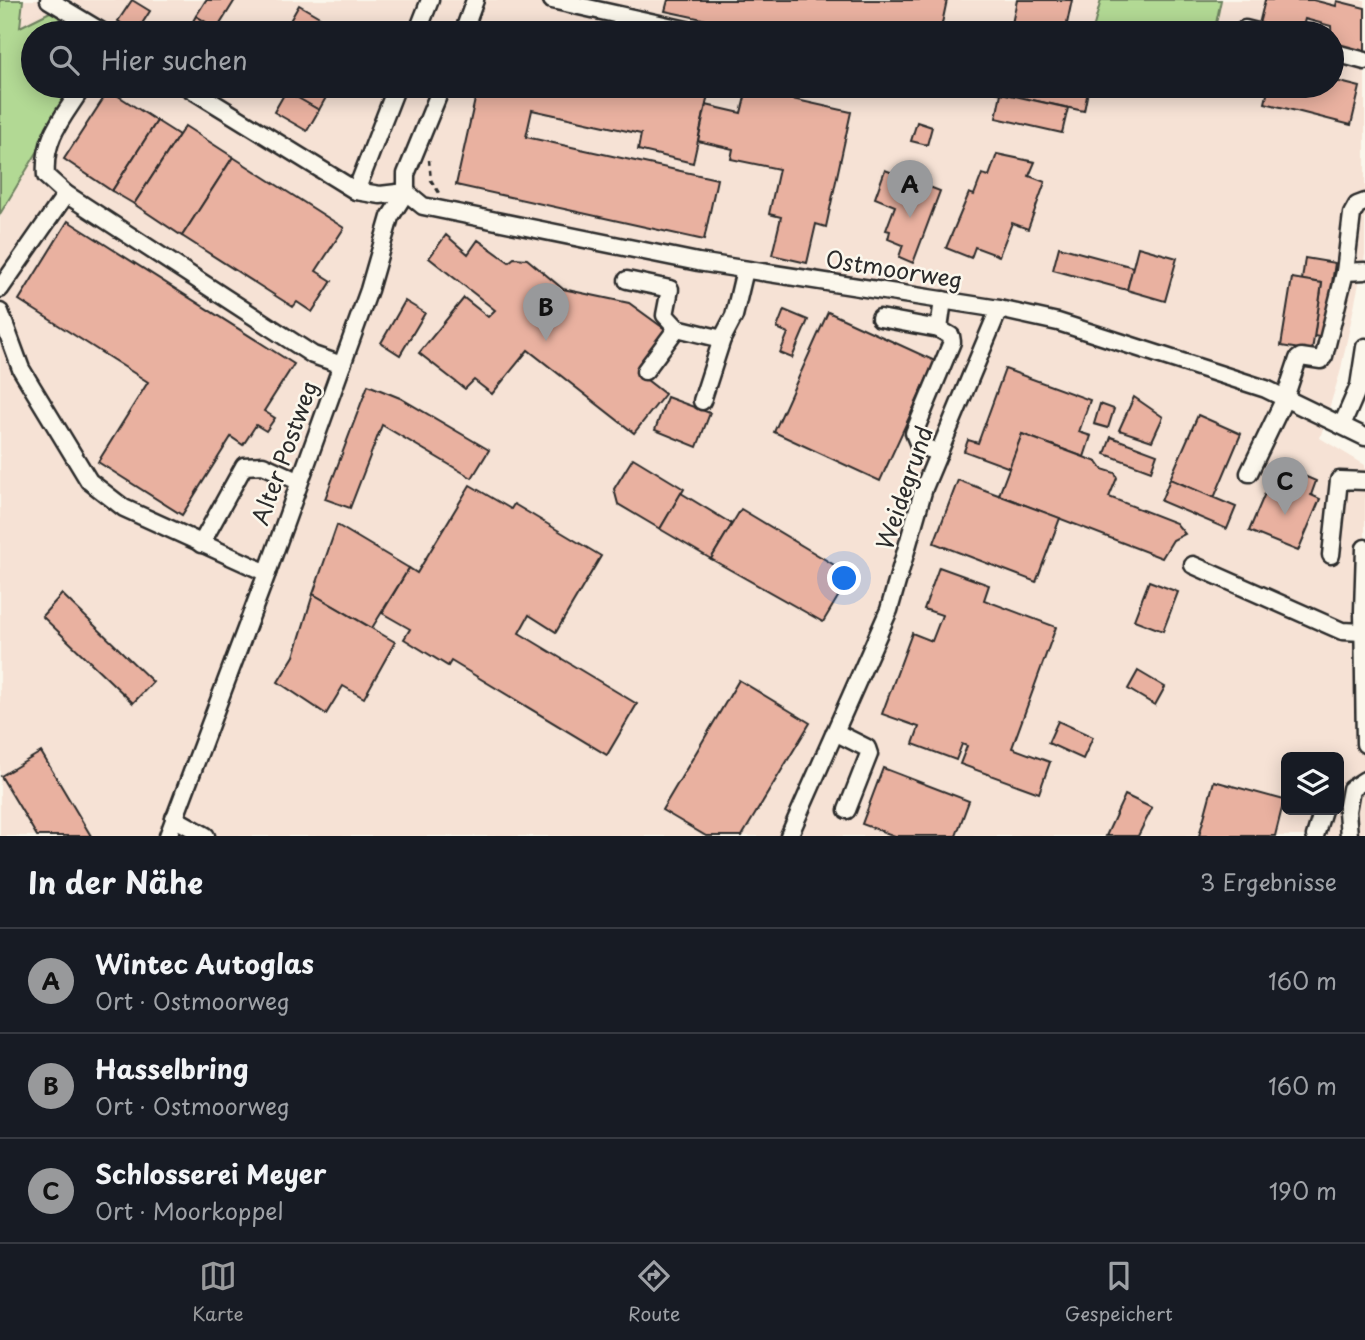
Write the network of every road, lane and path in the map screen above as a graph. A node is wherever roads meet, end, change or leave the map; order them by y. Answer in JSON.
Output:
{"nodes":[{"id":1,"x":49,"y":0,"type":"edge"},
{"id":2,"x":430,"y":0,"type":"edge"},
{"id":3,"x":475,"y":0,"type":"edge"},
{"id":4,"x":560,"y":1,"type":"edge"},
{"id":5,"x":84,"y":21,"type":"edge"},
{"id":6,"x":422,"y":21,"type":"edge"},
{"id":7,"x":467,"y":21,"type":"edge"},
{"id":8,"x":648,"y":21,"type":"edge"},
{"id":9,"x":1344,"y":55,"type":"edge"},
{"id":10,"x":1365,"y":61,"type":"edge"},
{"id":11,"x":75,"y":98,"type":"edge"},
{"id":12,"x":205,"y":98,"type":"edge"},
{"id":13,"x":392,"y":98,"type":"edge"},
{"id":14,"x":437,"y":98,"type":"edge"},
{"id":15,"x":356,"y":191,"type":"junction"},
{"id":16,"x":406,"y":192,"type":"junction"},
{"id":17,"x":66,"y":194,"type":"junction"},
{"id":18,"x":1365,"y":202,"type":"edge"},
{"id":19,"x":677,"y":258,"type":"junction"},
{"id":20,"x":746,"y":270,"type":"junction"},
{"id":21,"x":1365,"y":271,"type":"edge"},
{"id":22,"x":1345,"y":272,"type":"junction"},
{"id":23,"x":626,"y":280,"type":"dead end"},
{"id":24,"x":0,"y":289,"type":"edge"},
{"id":25,"x":670,"y":289,"type":"junction"},
{"id":26,"x":943,"y":300,"type":"junction"},
{"id":27,"x":999,"y":309,"type":"junction"},
{"id":28,"x":0,"y":312,"type":"edge"},
{"id":29,"x":880,"y":318,"type":"dead end"},
{"id":30,"x":677,"y":328,"type":"junction"},
{"id":31,"x":939,"y":330,"type":"junction"},
{"id":32,"x":722,"y":339,"type":"junction"},
{"id":33,"x":1365,"y":347,"type":"edge"},
{"id":34,"x":342,"y":365,"type":"junction"},
{"id":35,"x":645,"y":371,"type":"dead end"},
{"id":36,"x":1284,"y":398,"type":"junction"},
{"id":37,"x":702,"y":401,"type":"dead end"},
{"id":38,"x":1342,"y":425,"type":"junction"},
{"id":39,"x":1365,"y":437,"type":"edge"},
{"id":40,"x":939,"y":453,"type":"junction"},
{"id":41,"x":1249,"y":473,"type":"dead end"},
{"id":42,"x":298,"y":481,"type":"junction"},
{"id":43,"x":1365,"y":481,"type":"edge"},
{"id":44,"x":201,"y":544,"type":"junction"},
{"id":45,"x":1365,"y":548,"type":"edge"},
{"id":46,"x":1331,"y":555,"type":"dead end"},
{"id":47,"x":1194,"y":565,"type":"dead end"},
{"id":48,"x":267,"y":573,"type":"junction"},
{"id":49,"x":1363,"y":632,"type":"junction"},
{"id":50,"x":835,"y":732,"type":"junction"},
{"id":51,"x":1365,"y":744,"type":"edge"},
{"id":52,"x":1365,"y":780,"type":"edge"},
{"id":53,"x":1345,"y":791,"type":"edge"},
{"id":54,"x":848,"y":810,"type":"dead end"},
{"id":55,"x":1321,"y":815,"type":"edge"},
{"id":56,"x":174,"y":818,"type":"junction"},
{"id":57,"x":168,"y":836,"type":"edge"},
{"id":58,"x":206,"y":836,"type":"edge"},
{"id":59,"x":789,"y":836,"type":"edge"},
{"id":60,"x":1315,"y":836,"type":"edge"},
{"id":61,"x":1349,"y":836,"type":"edge"}],
"edges":[{"from":1,"to":5,"type":"street"},
{"from":2,"to":6,"type":"street"},
{"from":3,"to":7,"type":"street"},
{"from":4,"to":8,"type":"street"},
{"from":9,"to":10,"type":"street"},
{"from":11,"to":17,"type":"street"},
{"from":12,"to":15,"type":"street"},
{"from":13,"to":15,"type":"street"},
{"from":14,"to":16,"type":"street","name":"Alter Postweg"},
{"from":15,"to":16,"type":"street"},
{"from":16,"to":19,"type":"street","name":"Ostmoorweg"},
{"from":16,"to":34,"type":"street","name":"Alter Postweg"},
{"from":17,"to":24,"type":"street"},
{"from":17,"to":34,"type":"street"},
{"from":18,"to":22,"type":"street"},
{"from":19,"to":20,"type":"street","name":"Ostmoorweg"},
{"from":19,"to":25,"type":"street"},
{"from":20,"to":26,"type":"street","name":"Ostmoorweg"},
{"from":20,"to":32,"type":"street"},
{"from":21,"to":22,"type":"street"},
{"from":22,"to":36,"type":"street"},
{"from":23,"to":25,"type":"street"},
{"from":25,"to":30,"type":"street"},
{"from":26,"to":27,"type":"street","name":"Ostmoorweg"},
{"from":26,"to":31,"type":"street"},
{"from":27,"to":36,"type":"street","name":"Ostmoorweg"},
{"from":27,"to":40,"type":"street","name":"Weidegrund"},
{"from":28,"to":44,"type":"street"},
{"from":29,"to":31,"type":"street"},
{"from":30,"to":32,"type":"street"},
{"from":30,"to":35,"type":"street"},
{"from":31,"to":40,"type":"street"},
{"from":32,"to":37,"type":"street"},
{"from":33,"to":38,"type":"street"},
{"from":34,"to":42,"type":"street","name":"Alter Postweg"},
{"from":36,"to":38,"type":"street","name":"Ostmoorweg"},
{"from":36,"to":41,"type":"street"},
{"from":38,"to":39,"type":"street","name":"Ostmoorweg"},
{"from":40,"to":50,"type":"street","name":"Weidegrund"},
{"from":42,"to":44,"type":"street"},
{"from":42,"to":48,"type":"street","name":"Alter Postweg"},
{"from":43,"to":46,"type":"street"},
{"from":44,"to":48,"type":"street"},
{"from":45,"to":49,"type":"street"},
{"from":47,"to":49,"type":"street"},
{"from":48,"to":56,"type":"street","name":"Alter Postweg"},
{"from":49,"to":51,"type":"street"},
{"from":50,"to":54,"type":"street"},
{"from":50,"to":59,"type":"street","name":"Weidegrund"},
{"from":52,"to":53,"type":"street"},
{"from":53,"to":61,"type":"street"},
{"from":55,"to":60,"type":"street"},
{"from":56,"to":57,"type":"street","name":"Alter Postweg"},
{"from":56,"to":58,"type":"street"}]}
